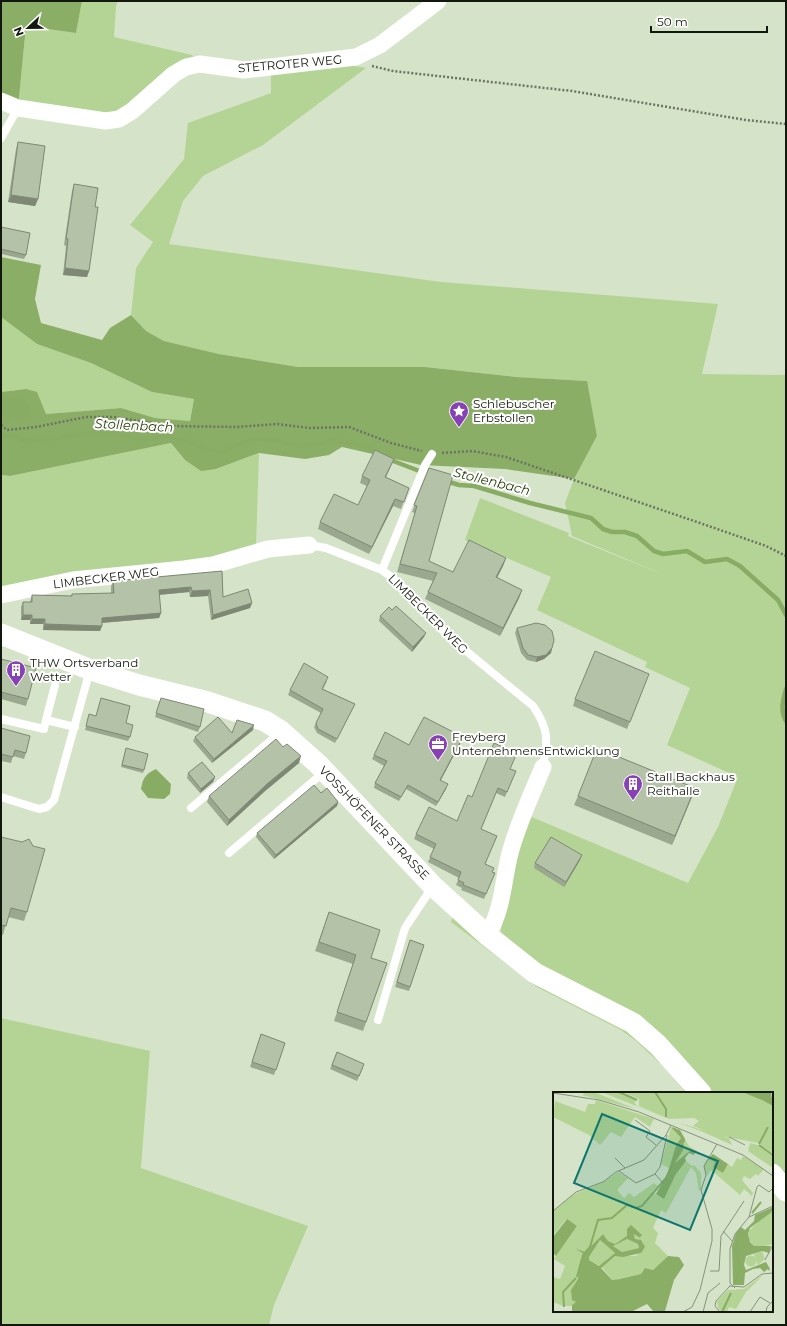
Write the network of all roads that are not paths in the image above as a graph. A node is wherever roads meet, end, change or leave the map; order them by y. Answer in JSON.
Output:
{"nodes":[{"id":1,"x":438,"y":1,"type":"edge"},
{"id":2,"x":1,"y":101,"type":"edge"},
{"id":3,"x":18,"y":108,"type":"junction"},
{"id":4,"x":1,"y":138,"type":"edge"},
{"id":5,"x":432,"y":454,"type":"road end"},
{"id":6,"x":309,"y":545,"type":"joint"},
{"id":7,"x":382,"y":570,"type":"junction"},
{"id":8,"x":1,"y":595,"type":"edge"},
{"id":9,"x":1,"y":634,"type":"edge"},
{"id":10,"x":91,"y":670,"type":"junction"},
{"id":11,"x":55,"y":685,"type":"dead end"},
{"id":12,"x":1,"y":719,"type":"edge"},
{"id":13,"x":46,"y":720,"type":"junction"},
{"id":14,"x":75,"y":727,"type":"junction"},
{"id":15,"x":281,"y":731,"type":"junction"},
{"id":16,"x":543,"y":767,"type":"joint"},
{"id":17,"x":325,"y":772,"type":"junction"},
{"id":18,"x":1,"y":797,"type":"edge"},
{"id":19,"x":191,"y":808,"type":"dead end"},
{"id":20,"x":229,"y":853,"type":"dead end"},
{"id":21,"x":434,"y":886,"type":"junction"},
{"id":22,"x":487,"y":935,"type":"junction"},
{"id":23,"x":378,"y":1020,"type":"dead end"},
{"id":24,"x":700,"y":1092,"type":"edge"},
{"id":25,"x":773,"y":1175,"type":"edge"},
{"id":26,"x":786,"y":1191,"type":"edge"}],
"edges":[{"from":1,"to":3,"type":"street","name":"STETROTER WEG"},
{"from":2,"to":3,"type":"street","name":"STETROTER WEG"},
{"from":3,"to":4,"type":"lane"},
{"from":5,"to":7,"type":"lane"},
{"from":6,"to":7,"type":"lane","name":"LIMBECKER WEG"},
{"from":6,"to":8,"type":"street","name":"LIMBECKER WEG"},
{"from":7,"to":16,"type":"lane","name":"LIMBECKER WEG"},
{"from":9,"to":10,"type":"street","name":"VOSSHÖFENER STRASSE"},
{"from":10,"to":14,"type":"lane"},
{"from":10,"to":15,"type":"street","name":"VOSSHÖFENER STRASSE"},
{"from":11,"to":13,"type":"lane"},
{"from":12,"to":13,"type":"lane"},
{"from":13,"to":14,"type":"lane"},
{"from":14,"to":18,"type":"lane"},
{"from":15,"to":17,"type":"street","name":"VOSSHÖFENER STRASSE"},
{"from":15,"to":19,"type":"lane"},
{"from":16,"to":22,"type":"street","name":"LIMBECKER WEG"},
{"from":17,"to":20,"type":"lane"},
{"from":17,"to":21,"type":"street","name":"VOSSHÖFENER STRASSE"},
{"from":21,"to":22,"type":"street","name":"VOSSHÖFENER STRASSE"},
{"from":21,"to":23,"type":"lane"},
{"from":22,"to":24,"type":"street","name":"VOSSHÖFENER STRASSE"},
{"from":25,"to":26,"type":"street"}]}
